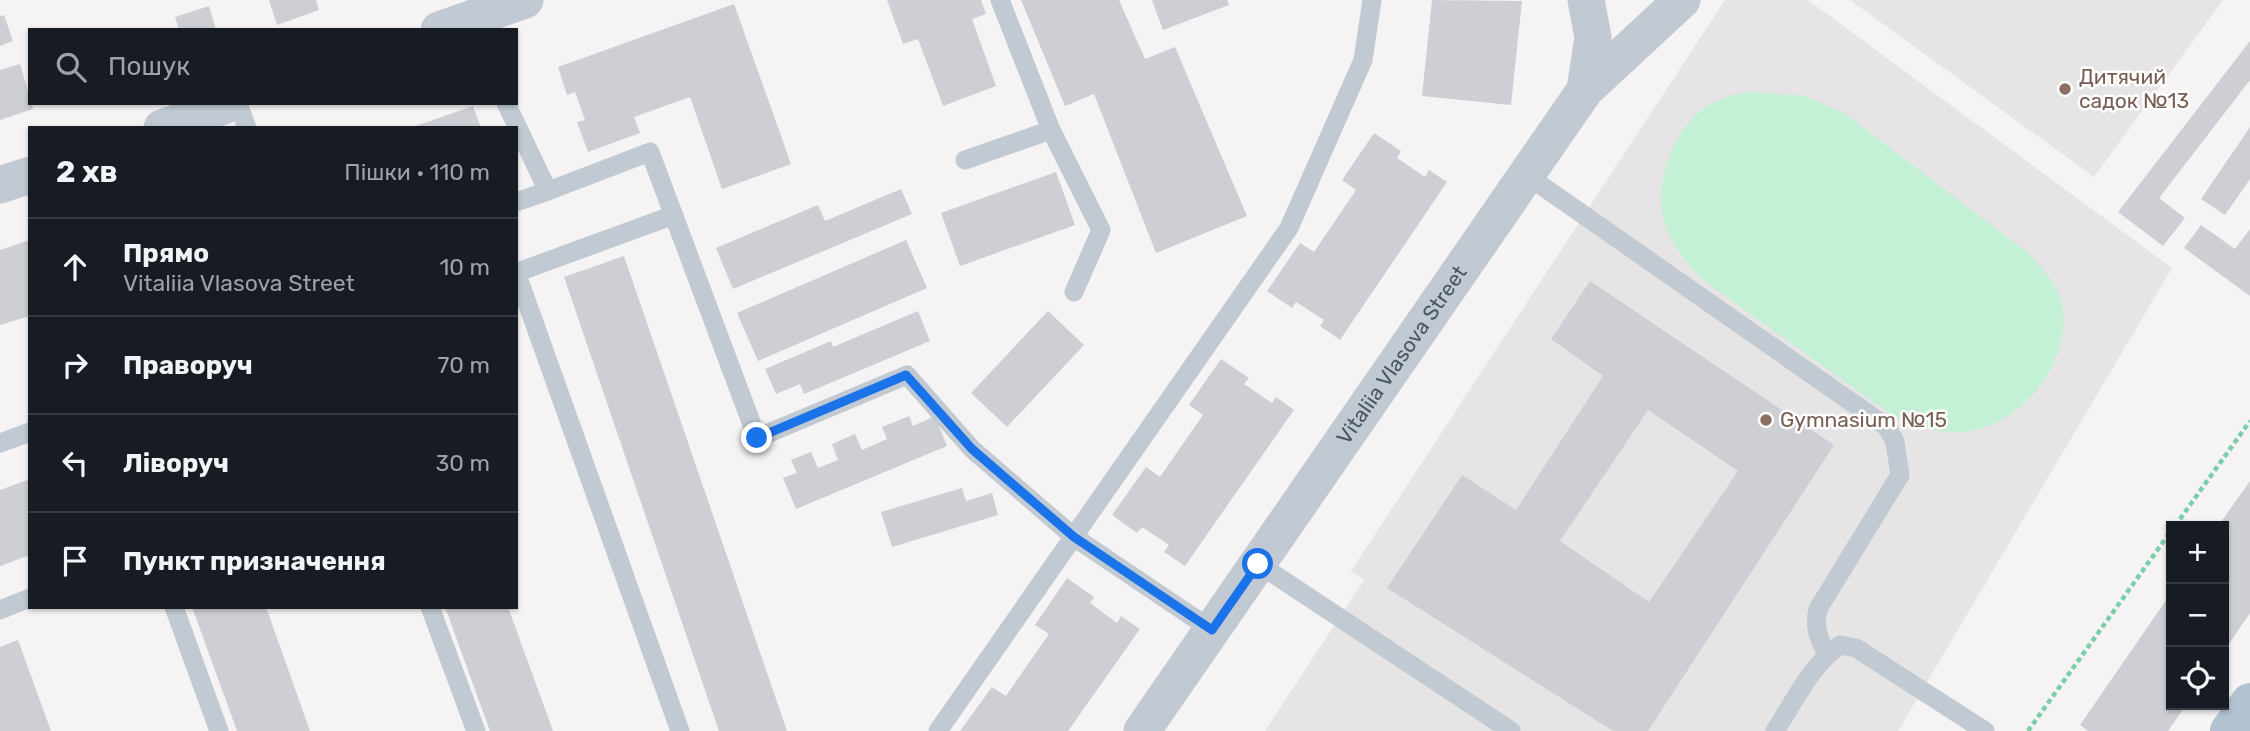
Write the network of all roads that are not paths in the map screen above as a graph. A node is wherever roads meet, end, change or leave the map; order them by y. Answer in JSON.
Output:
{"nodes":[{"id":1,"x":525,"y":0,"type":"edge"},
{"id":2,"x":1000,"y":0,"type":"edge"},
{"id":3,"x":1372,"y":0,"type":"edge"},
{"id":4,"x":1586,"y":0,"type":"edge"},
{"id":5,"x":1682,"y":0,"type":"edge"},
{"id":6,"x":457,"y":20,"type":"edge"},
{"id":7,"x":1584,"y":90,"type":"junction"},
{"id":8,"x":225,"y":105,"type":"edge"},
{"id":9,"x":239,"y":105,"type":"edge"},
{"id":10,"x":507,"y":105,"type":"edge"},
{"id":11,"x":168,"y":126,"type":"edge"},
{"id":12,"x":246,"y":126,"type":"edge"},
{"id":13,"x":517,"y":126,"type":"edge"},
{"id":14,"x":518,"y":128,"type":"edge"},
{"id":15,"x":1051,"y":130,"type":"junction"},
{"id":16,"x":965,"y":160,"type":"dead end"},
{"id":17,"x":1525,"y":174,"type":"junction"},
{"id":18,"x":28,"y":176,"type":"edge"},
{"id":19,"x":0,"y":185,"type":"edge"},
{"id":20,"x":548,"y":191,"type":"junction"},
{"id":21,"x":518,"y":201,"type":"edge"},
{"id":22,"x":674,"y":215,"type":"junction"},
{"id":23,"x":518,"y":272,"type":"edge"},
{"id":24,"x":518,"y":275,"type":"edge"},
{"id":25,"x":1074,"y":292,"type":"dead end"},
{"id":26,"x":28,"y":433,"type":"edge"},
{"id":27,"x":0,"y":443,"type":"edge"},
{"id":28,"x":1074,"y":537,"type":"junction"},
{"id":29,"x":1258,"y":564,"type":"junction"},
{"id":30,"x":28,"y":599,"type":"edge"},
{"id":31,"x":175,"y":609,"type":"edge"},
{"id":32,"x":431,"y":609,"type":"edge"},
{"id":33,"x":0,"y":610,"type":"edge"},
{"id":34,"x":1212,"y":630,"type":"junction"},
{"id":35,"x":1827,"y":654,"type":"junction"},
{"id":36,"x":2250,"y":702,"type":"edge"},
{"id":37,"x":219,"y":731,"type":"edge"},
{"id":38,"x":476,"y":731,"type":"edge"},
{"id":39,"x":680,"y":731,"type":"edge"},
{"id":40,"x":939,"y":731,"type":"edge"},
{"id":41,"x":1142,"y":731,"type":"edge"},
{"id":42,"x":1511,"y":731,"type":"edge"},
{"id":43,"x":1775,"y":731,"type":"edge"},
{"id":44,"x":1985,"y":731,"type":"edge"},
{"id":45,"x":2229,"y":731,"type":"edge"}],
"edges":[{"from":1,"to":6,"type":"street"},
{"from":2,"to":15,"type":"lane"},
{"from":3,"to":28,"type":"lane"},
{"from":4,"to":7,"type":"street"},
{"from":5,"to":7,"type":"street","name":"Vitaliia Vlasova Street"},
{"from":7,"to":17,"type":"street","name":"Vitaliia Vlasova Street"},
{"from":8,"to":11,"type":"street"},
{"from":9,"to":12,"type":"lane"},
{"from":10,"to":13,"type":"lane"},
{"from":14,"to":20,"type":"lane"},
{"from":15,"to":16,"type":"lane"},
{"from":15,"to":25,"type":"lane"},
{"from":17,"to":29,"type":"street","name":"Vitaliia Vlasova Street"},
{"from":17,"to":35,"type":"lane"},
{"from":18,"to":19,"type":"street"},
{"from":20,"to":21,"type":"lane"},
{"from":20,"to":22,"type":"lane"},
{"from":22,"to":23,"type":"lane"},
{"from":22,"to":28,"type":"lane"},
{"from":24,"to":39,"type":"lane"},
{"from":26,"to":27,"type":"lane"},
{"from":28,"to":34,"type":"lane"},
{"from":28,"to":40,"type":"lane"},
{"from":29,"to":34,"type":"street","name":"Vitaliia Vlasova Street"},
{"from":29,"to":42,"type":"lane"},
{"from":30,"to":33,"type":"lane"},
{"from":31,"to":37,"type":"lane"},
{"from":32,"to":38,"type":"lane"},
{"from":34,"to":41,"type":"street","name":"Vitaliia Vlasova Street"},
{"from":35,"to":43,"type":"lane"},
{"from":35,"to":44,"type":"lane"},
{"from":36,"to":45,"type":"main road"}]}
